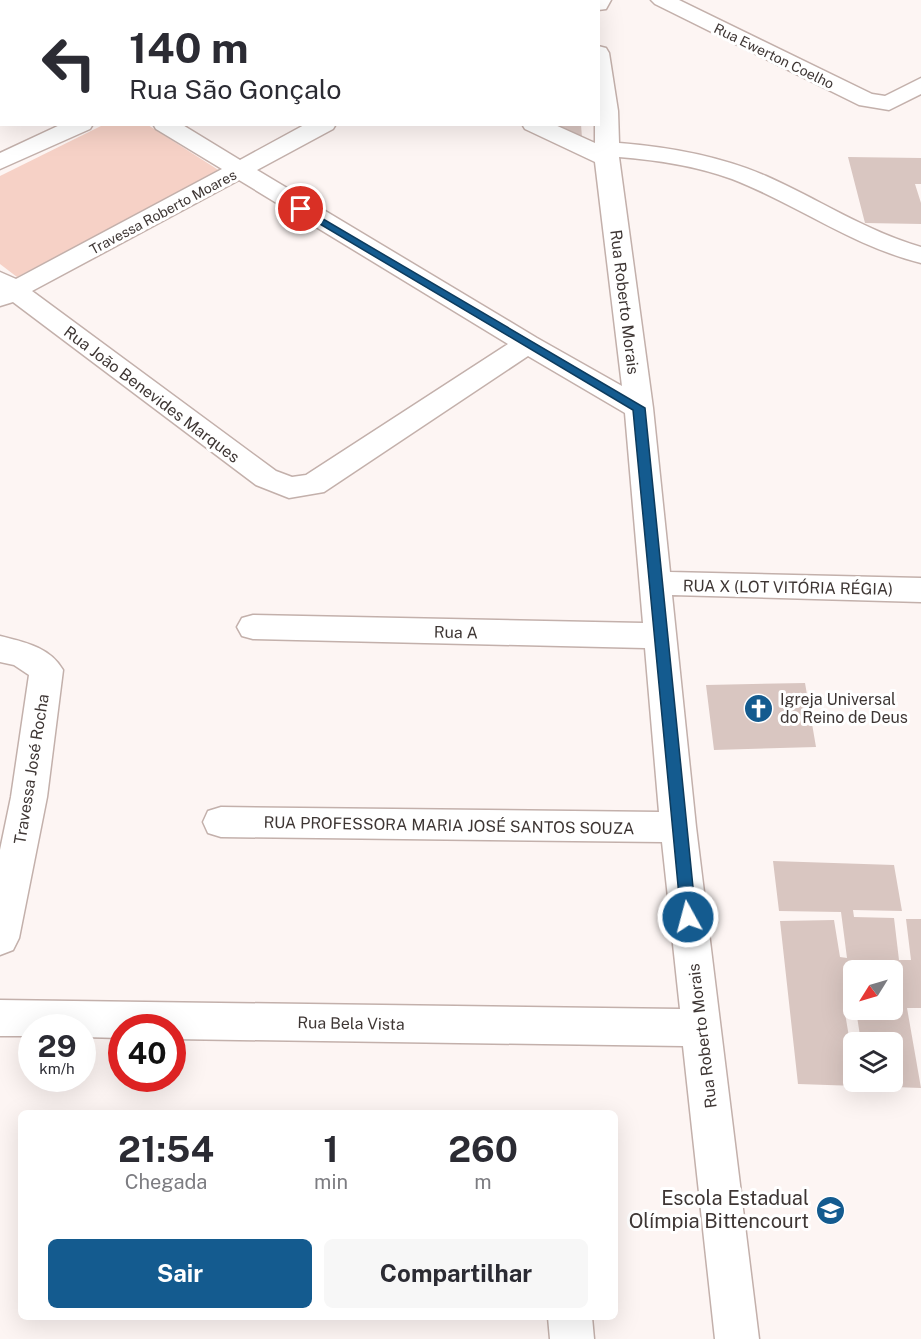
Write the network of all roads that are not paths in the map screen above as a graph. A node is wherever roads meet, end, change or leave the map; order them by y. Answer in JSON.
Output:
{"nodes":[{"id":1,"x":662,"y":0,"type":"edge"},
{"id":2,"x":600,"y":74,"type":"edge"},
{"id":3,"x":921,"y":85,"type":"edge"},
{"id":4,"x":78,"y":126,"type":"edge"},
{"id":5,"x":167,"y":126,"type":"edge"},
{"id":6,"x":322,"y":126,"type":"edge"},
{"id":7,"x":538,"y":126,"type":"edge"},
{"id":8,"x":607,"y":153,"type":"junction"},
{"id":9,"x":0,"y":162,"type":"edge"},
{"id":10,"x":240,"y":172,"type":"junction"},
{"id":11,"x":921,"y":255,"type":"edge"},
{"id":12,"x":5,"y":289,"type":"edge"},
{"id":13,"x":527,"y":344,"type":"junction"},
{"id":14,"x":639,"y":408,"type":"junction"},
{"id":15,"x":656,"y":584,"type":"junction"},
{"id":16,"x":921,"y":590,"type":"edge"},
{"id":17,"x":253,"y":627,"type":"dead end"},
{"id":18,"x":660,"y":636,"type":"junction"},
{"id":19,"x":0,"y":649,"type":"edge"},
{"id":20,"x":220,"y":822,"type":"dead end"},
{"id":21,"x":678,"y":827,"type":"junction"},
{"id":22,"x":0,"y":938,"type":"edge"},
{"id":23,"x":0,"y":1018,"type":"edge"},
{"id":24,"x":701,"y":1028,"type":"junction"},
{"id":25,"x":570,"y":1320,"type":"edge"},
{"id":26,"x":572,"y":1339,"type":"edge"},
{"id":27,"x":737,"y":1339,"type":"edge"}],
"edges":[{"from":1,"to":3,"type":"street","name":"Rua Ewerton Coelho"},
{"from":2,"to":8,"type":"street","name":"Rua Roberto Morais"},
{"from":4,"to":9,"type":"street"},
{"from":5,"to":10,"type":"street"},
{"from":6,"to":10,"type":"street","name":"Travessa Roberto Moares"},
{"from":7,"to":8,"type":"street"},
{"from":8,"to":11,"type":"street"},
{"from":8,"to":14,"type":"street","name":"Rua Roberto Morais"},
{"from":10,"to":12,"type":"street","name":"Travessa Roberto Moares"},
{"from":10,"to":13,"type":"street"},
{"from":12,"to":13,"type":"street","name":"Rua João Benevides Marques"},
{"from":13,"to":14,"type":"street"},
{"from":14,"to":15,"type":"street","name":"Rua Roberto Morais"},
{"from":15,"to":16,"type":"street","name":"RUA X (LOT VITÓRIA RÉGIA)"},
{"from":15,"to":18,"type":"street","name":"Rua Roberto Morais"},
{"from":17,"to":18,"type":"street","name":"Rua A"},
{"from":18,"to":21,"type":"street","name":"Rua Roberto Morais"},
{"from":19,"to":22,"type":"street","name":"Travessa José Rocha"},
{"from":20,"to":21,"type":"street","name":"RUA PROFESSORA MARIA JOSÉ SANTOS SOUZA"},
{"from":21,"to":24,"type":"street","name":"Rua Roberto Morais"},
{"from":23,"to":24,"type":"street","name":"Rua Bela Vista"},
{"from":24,"to":27,"type":"street","name":"Rua Roberto Morais"},
{"from":25,"to":26,"type":"street"}]}
